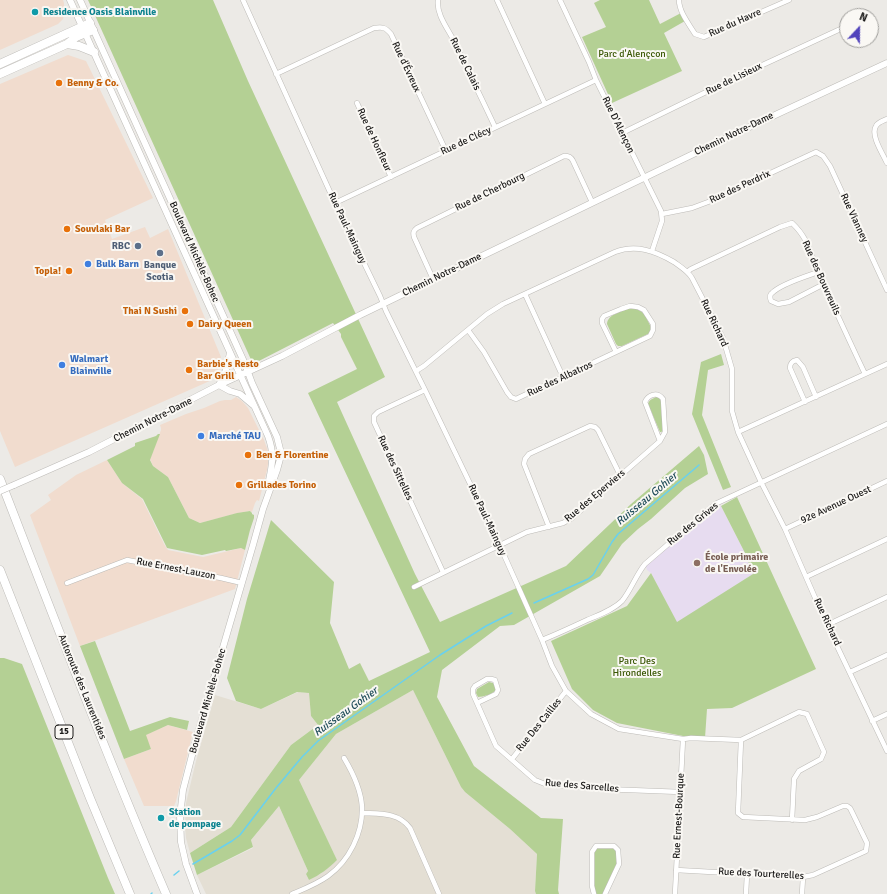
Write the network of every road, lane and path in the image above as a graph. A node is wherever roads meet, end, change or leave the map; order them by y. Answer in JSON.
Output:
{"nodes":[{"id":1,"x":70,"y":0,"type":"edge"},
{"id":2,"x":80,"y":0,"type":"edge"},
{"id":3,"x":243,"y":0,"type":"edge"},
{"id":4,"x":438,"y":0,"type":"edge"},
{"id":5,"x":497,"y":0,"type":"edge"},
{"id":6,"x":560,"y":0,"type":"edge"},
{"id":7,"x":679,"y":0,"type":"edge"},
{"id":8,"x":788,"y":0,"type":"edge"},
{"id":9,"x":88,"y":28,"type":"junction"},
{"id":10,"x":839,"y":30,"type":"edge"},
{"id":11,"x":67,"y":44,"type":"junction"},
{"id":12,"x":94,"y":52,"type":"junction"},
{"id":13,"x":887,"y":63,"type":"edge"},
{"id":14,"x":0,"y":64,"type":"edge"},
{"id":15,"x":0,"y":74,"type":"edge"},
{"id":16,"x":276,"y":74,"type":"junction"},
{"id":17,"x":596,"y":80,"type":"junction"},
{"id":18,"x":357,"y":103,"type":"dead end"},
{"id":19,"x":545,"y":104,"type":"junction"},
{"id":20,"x":887,"y":119,"type":"edge"},
{"id":21,"x":495,"y":127,"type":"junction"},
{"id":22,"x":622,"y":133,"type":"junction"},
{"id":23,"x":446,"y":151,"type":"junction"},
{"id":24,"x":816,"y":152,"type":"joint"},
{"id":25,"x":887,"y":162,"type":"edge"},
{"id":26,"x":391,"y":177,"type":"junction"},
{"id":27,"x":644,"y":177,"type":"junction"},
{"id":28,"x":592,"y":202,"type":"junction"},
{"id":29,"x":335,"y":203,"type":"junction"},
{"id":30,"x":662,"y":214,"type":"junction"},
{"id":31,"x":652,"y":251,"type":"junction"},
{"id":32,"x":687,"y":272,"type":"junction"},
{"id":33,"x":818,"y":272,"type":"junction"},
{"id":34,"x":433,"y":279,"type":"junction"},
{"id":35,"x":824,"y":284,"type":"junction"},
{"id":36,"x":887,"y":290,"type":"edge"},
{"id":37,"x":524,"y":294,"type":"junction"},
{"id":38,"x":383,"y":304,"type":"junction"},
{"id":39,"x":468,"y":330,"type":"junction"},
{"id":40,"x":616,"y":352,"type":"junction"},
{"id":41,"x":230,"y":353,"type":"junction"},
{"id":42,"x":887,"y":364,"type":"edge"},
{"id":43,"x":248,"y":372,"type":"junction"},
{"id":44,"x":416,"y":372,"type":"junction"},
{"id":45,"x":865,"y":374,"type":"junction"},
{"id":46,"x":241,"y":375,"type":"junction"},
{"id":47,"x":563,"y":377,"type":"junction"},
{"id":48,"x":219,"y":385,"type":"junction"},
{"id":49,"x":425,"y":390,"type":"junction"},
{"id":50,"x":816,"y":397,"type":"junction"},
{"id":51,"x":805,"y":402,"type":"junction"},
{"id":52,"x":254,"y":406,"type":"junction"},
{"id":53,"x":887,"y":424,"type":"edge"},
{"id":54,"x":738,"y":432,"type":"junction"},
{"id":55,"x":660,"y":441,"type":"junction"},
{"id":56,"x":620,"y":475,"type":"junction"},
{"id":57,"x":0,"y":479,"type":"edge"},
{"id":58,"x":887,"y":481,"type":"edge"},
{"id":59,"x":761,"y":482,"type":"junction"},
{"id":60,"x":0,"y":491,"type":"edge"},
{"id":61,"x":263,"y":508,"type":"junction"},
{"id":62,"x":549,"y":527,"type":"junction"},
{"id":63,"x":785,"y":529,"type":"junction"},
{"id":64,"x":887,"y":539,"type":"edge"},
{"id":65,"x":500,"y":546,"type":"junction"},
{"id":66,"x":0,"y":570,"type":"edge"},
{"id":67,"x":443,"y":572,"type":"junction"},
{"id":68,"x":806,"y":577,"type":"junction"},
{"id":69,"x":67,"y":583,"type":"dead end"},
{"id":70,"x":242,"y":583,"type":"junction"},
{"id":71,"x":414,"y":587,"type":"dead end"},
{"id":72,"x":887,"y":597,"type":"edge"},
{"id":73,"x":828,"y":625,"type":"junction"},
{"id":74,"x":542,"y":640,"type":"junction"},
{"id":75,"x":887,"y":655,"type":"edge"},
{"id":76,"x":850,"y":672,"type":"junction"},
{"id":77,"x":566,"y":691,"type":"junction"},
{"id":78,"x":477,"y":703,"type":"junction"},
{"id":79,"x":887,"y":714,"type":"edge"},
{"id":80,"x":872,"y":720,"type":"junction"},
{"id":81,"x":683,"y":739,"type":"junction"},
{"id":82,"x":740,"y":740,"type":"junction"},
{"id":83,"x":887,"y":751,"type":"edge"},
{"id":84,"x":344,"y":758,"type":"dead end"},
{"id":85,"x":512,"y":759,"type":"junction"},
{"id":86,"x":681,"y":792,"type":"junction"},
{"id":87,"x":362,"y":814,"type":"junction"},
{"id":88,"x":792,"y":820,"type":"junction"},
{"id":89,"x":676,"y":870,"type":"junction"},
{"id":90,"x":747,"y":874,"type":"junction"},
{"id":91,"x":803,"y":877,"type":"junction"},
{"id":92,"x":130,"y":894,"type":"edge"},
{"id":93,"x":166,"y":894,"type":"edge"},
{"id":94,"x":197,"y":894,"type":"edge"},
{"id":95,"x":292,"y":894,"type":"edge"},
{"id":96,"x":439,"y":894,"type":"edge"},
{"id":97,"x":594,"y":894,"type":"edge"},
{"id":98,"x":605,"y":894,"type":"edge"},
{"id":99,"x":675,"y":894,"type":"edge"},
{"id":100,"x":746,"y":894,"type":"edge"},
{"id":101,"x":802,"y":894,"type":"edge"}],
"edges":[{"from":1,"to":9,"type":"street","name":"Boulevard Michèle-Bohec"},
{"from":2,"to":9,"type":"street","name":"Boulevard Michèle-Bohec"},
{"from":3,"to":16,"type":"street","name":"Rue Paul-Mainguy"},
{"from":4,"to":21,"type":"street","name":"Rue de Calais"},
{"from":5,"to":19,"type":"street"},
{"from":6,"to":17,"type":"street","name":"Rue D'Alençon"},
{"from":7,"to":8,"type":"street","name":"Rue du Havre"},
{"from":9,"to":11,"type":"highway"},
{"from":9,"to":12,"type":"street","name":"Boulevard Michèle-Bohec"},
{"from":9,"to":14,"type":"highway"},
{"from":9,"to":43,"type":"street","name":"Boulevard Michèle-Bohec"},
{"from":10,"to":22,"type":"street","name":"Rue de Lisieux"},
{"from":11,"to":12,"type":"highway"},
{"from":11,"to":15,"type":"highway"},
{"from":12,"to":41,"type":"street","name":"Boulevard Michèle-Bohec"},
{"from":13,"to":27,"type":"street","name":"Chemin Notre-Dame"},
{"from":16,"to":23,"type":"street","name":"Rue d'Évreux"},
{"from":16,"to":29,"type":"street","name":"Rue Paul-Mainguy"},
{"from":17,"to":19,"type":"street","name":"Rue de Clécy"},
{"from":17,"to":22,"type":"street","name":"Rue D'Alençon"},
{"from":18,"to":26,"type":"street","name":"Rue de Honfleur"},
{"from":19,"to":21,"type":"street","name":"Rue de Clécy"},
{"from":20,"to":25,"type":"street"},
{"from":21,"to":23,"type":"street","name":"Rue de Clécy"},
{"from":22,"to":27,"type":"street","name":"Rue D'Alençon"},
{"from":23,"to":26,"type":"street","name":"Rue de Clécy"},
{"from":24,"to":30,"type":"street","name":"Rue des Perdrix"},
{"from":24,"to":36,"type":"street","name":"Rue Vianney"},
{"from":26,"to":29,"type":"street","name":"Rue de Clécy"},
{"from":27,"to":28,"type":"street","name":"Chemin Notre-Dame"},
{"from":27,"to":30,"type":"street","name":"Rue D'Alençon"},
{"from":28,"to":34,"type":"street","name":"Chemin Notre-Dame"},
{"from":28,"to":34,"type":"street","name":"Rue de Cherbourg"},
{"from":29,"to":38,"type":"street","name":"Rue Paul-Mainguy"},
{"from":30,"to":31,"type":"street"},
{"from":31,"to":32,"type":"street","name":"Rue Richard"},
{"from":31,"to":37,"type":"street","name":"Rue Richard"},
{"from":32,"to":33,"type":"street","name":"Rue des Bouvreuils"},
{"from":32,"to":54,"type":"street","name":"Rue Richard"},
{"from":33,"to":35,"type":"street","name":"Rue des Bouvreuils"},
{"from":33,"to":35,"type":"street"},
{"from":34,"to":38,"type":"street","name":"Chemin Notre-Dame"},
{"from":35,"to":45,"type":"street","name":"Rue des Bouvreuils"},
{"from":37,"to":39,"type":"street","name":"Rue Richard"},
{"from":37,"to":47,"type":"street"},
{"from":38,"to":43,"type":"street","name":"Chemin Notre-Dame"},
{"from":38,"to":44,"type":"street","name":"Rue Paul-Mainguy"},
{"from":39,"to":44,"type":"street","name":"Rue Richard"},
{"from":39,"to":47,"type":"street","name":"Rue des Albatros"},
{"from":40,"to":40,"type":"street","name":"Rue des Albatros"},
{"from":40,"to":47,"type":"street","name":"Rue des Albatros"},
{"from":41,"to":46,"type":"street","name":"Boulevard Michèle-Bohec"},
{"from":41,"to":48,"type":"street"},
{"from":42,"to":45,"type":"street"},
{"from":43,"to":46,"type":"street","name":"Chemin Notre-Dame"},
{"from":43,"to":61,"type":"street","name":"Boulevard Michèle-Bohec"},
{"from":44,"to":49,"type":"street","name":"Rue Paul-Mainguy"},
{"from":45,"to":50,"type":"street"},
{"from":46,"to":48,"type":"street","name":"Chemin Notre-Dame"},
{"from":46,"to":52,"type":"street","name":"Boulevard Michèle-Bohec"},
{"from":48,"to":52,"type":"street"},
{"from":48,"to":60,"type":"street","name":"Chemin Notre-Dame","bridge":true},
{"from":49,"to":65,"type":"street","name":"Rue Paul-Mainguy"},
{"from":49,"to":67,"type":"street","name":"Rue des Sittelles"},
{"from":50,"to":51,"type":"street"},
{"from":50,"to":51,"type":"street"},
{"from":51,"to":54,"type":"street"},
{"from":52,"to":61,"type":"street","name":"Boulevard Michèle-Bohec"},
{"from":53,"to":59,"type":"street","name":"Rue des Grives"},
{"from":54,"to":59,"type":"street","name":"Rue Richard"},
{"from":55,"to":55,"type":"street"},
{"from":55,"to":56,"type":"street","name":"Rue des Eperviers"},
{"from":56,"to":62,"type":"street","name":"Rue des Eperviers"},
{"from":56,"to":62,"type":"street"},
{"from":57,"to":93,"type":"highway","name":"Autoroute des Laurentides"},
{"from":58,"to":63,"type":"street","name":"92e Avenue Ouest"},
{"from":59,"to":63,"type":"street","name":"Rue Richard"},
{"from":59,"to":74,"type":"street","name":"Rue des Grives"},
{"from":61,"to":70,"type":"street","name":"Boulevard Michèle-Bohec"},
{"from":62,"to":65,"type":"street","name":"Rue des Eperviers"},
{"from":63,"to":68,"type":"street","name":"Rue Richard"},
{"from":64,"to":68,"type":"street"},
{"from":65,"to":67,"type":"street","name":"Rue des Eperviers"},
{"from":65,"to":74,"type":"street","name":"Rue Paul-Mainguy"},
{"from":66,"to":92,"type":"highway","number":"15"},
{"from":67,"to":71,"type":"street","name":"Rue des Eperviers"},
{"from":68,"to":73,"type":"street","name":"Rue Richard"},
{"from":69,"to":70,"type":"street","name":"Rue Ernest-Lauzon"},
{"from":70,"to":94,"type":"street","name":"Boulevard Michèle-Bohec"},
{"from":72,"to":73,"type":"street"},
{"from":73,"to":76,"type":"street","name":"Rue Richard"},
{"from":74,"to":77,"type":"street","name":"Rue Paul-Mainguy"},
{"from":75,"to":76,"type":"street"},
{"from":76,"to":80,"type":"street","name":"Rue Richard"},
{"from":77,"to":81,"type":"street","name":"Rue Paul-Mainguy"},
{"from":77,"to":85,"type":"street","name":"Rue Des Cailles"},
{"from":78,"to":78,"type":"street","name":"Rue des Sarcelles"},
{"from":78,"to":85,"type":"street","name":"Rue des Sarcelles"},
{"from":79,"to":80,"type":"street"},
{"from":80,"to":83,"type":"street","name":"Rue Richard"},
{"from":81,"to":82,"type":"street","name":"Rue Paul-Mainguy"},
{"from":81,"to":86,"type":"street","name":"Rue Ernest-Bourque"},
{"from":82,"to":88,"type":"street","name":"Rue des Tourterelles"},
{"from":82,"to":88,"type":"street","name":"Rue Paul-Mainguy"},
{"from":84,"to":87,"type":"street"},
{"from":85,"to":86,"type":"street","name":"Rue des Sarcelles"},
{"from":86,"to":89,"type":"street","name":"Rue Ernest-Bourque"},
{"from":87,"to":95,"type":"street"},
{"from":87,"to":96,"type":"street"},
{"from":88,"to":91,"type":"street","name":"Rue des Tourterelles"},
{"from":89,"to":90,"type":"street","name":"Rue des Tourterelles"},
{"from":89,"to":99,"type":"street","name":"Rue Ernest-Bourque"},
{"from":90,"to":91,"type":"street","name":"Rue des Tourterelles"},
{"from":90,"to":100,"type":"street"},
{"from":91,"to":101,"type":"street"},
{"from":97,"to":98,"type":"street"}]}
